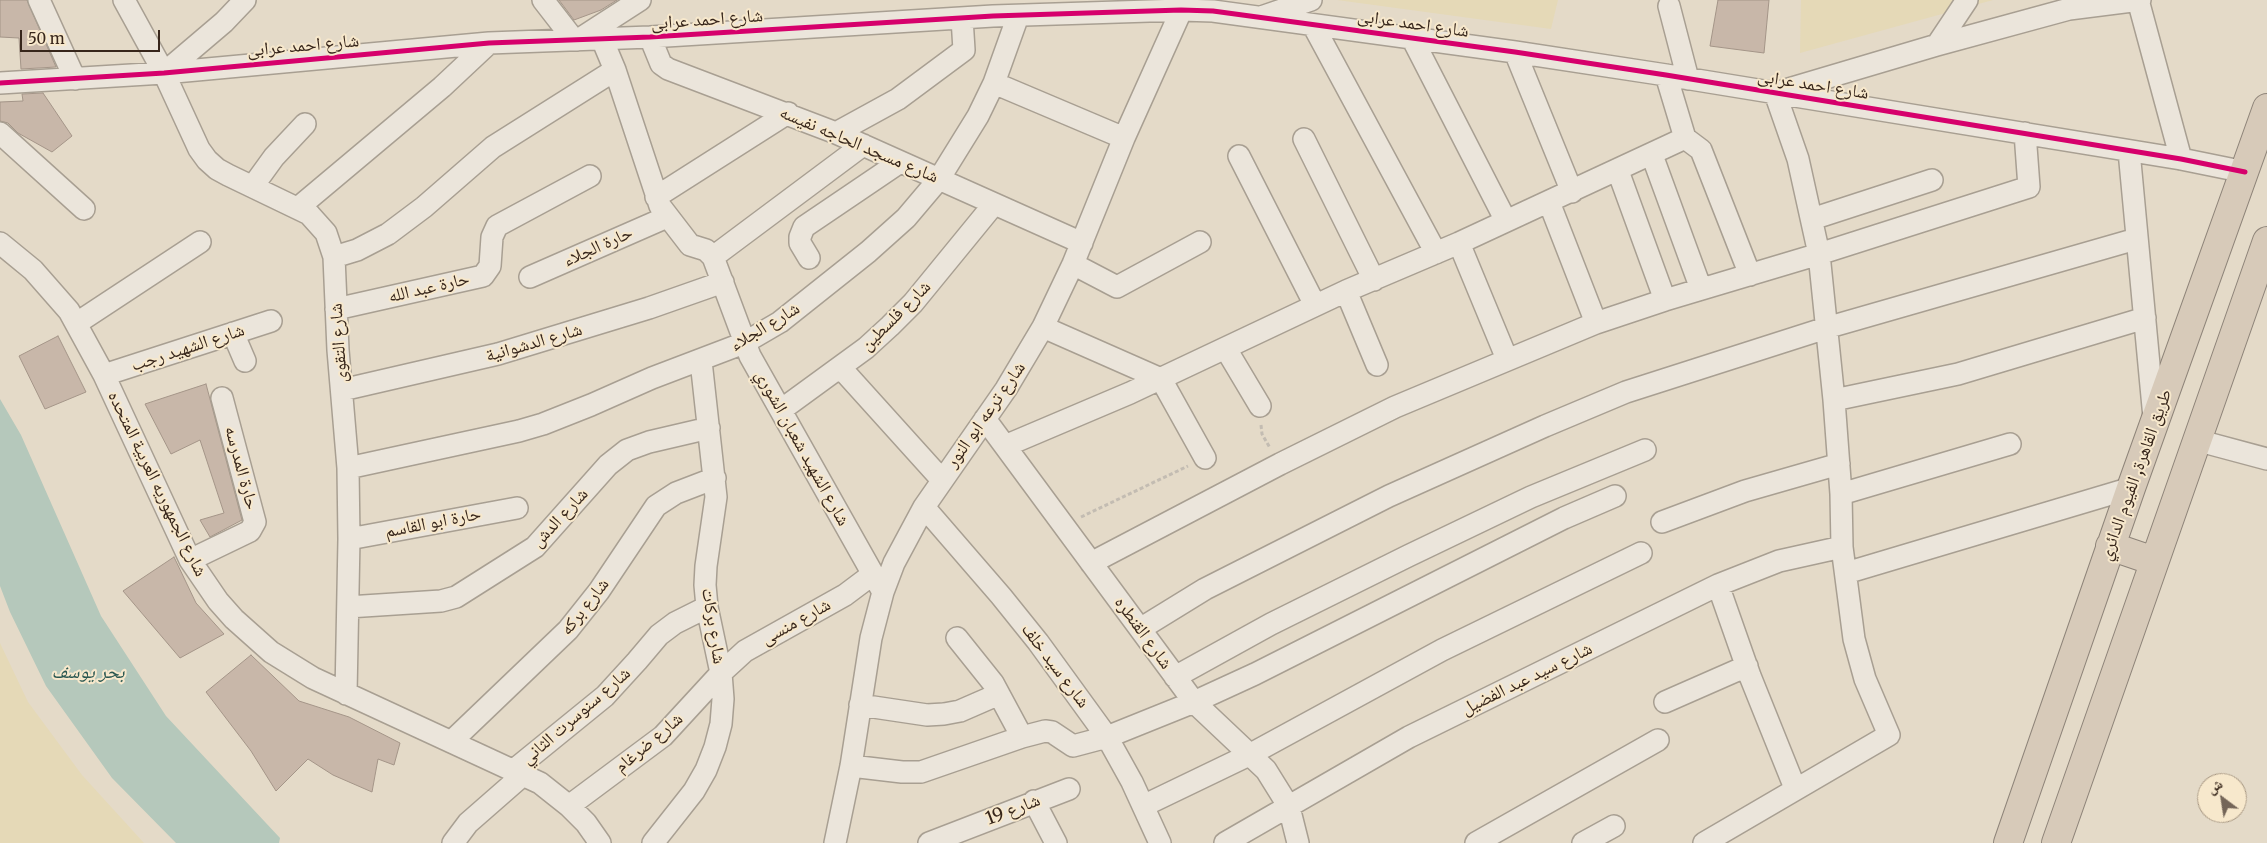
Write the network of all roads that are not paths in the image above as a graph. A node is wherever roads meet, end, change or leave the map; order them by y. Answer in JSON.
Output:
{"nodes":[{"id":1,"x":39,"y":0,"type":"edge"},
{"id":2,"x":124,"y":0,"type":"edge"},
{"id":3,"x":245,"y":0,"type":"edge"},
{"id":4,"x":543,"y":0,"type":"edge"},
{"id":5,"x":1311,"y":0,"type":"edge"},
{"id":6,"x":1967,"y":0,"type":"edge"},
{"id":7,"x":2139,"y":0,"type":"edge"},
{"id":8,"x":632,"y":2,"type":"edge"},
{"id":9,"x":1183,"y":5,"type":"edge"},
{"id":10,"x":1669,"y":6,"type":"dead end"},
{"id":11,"x":996,"y":8,"type":"edge"},
{"id":12,"x":932,"y":10,"type":"edge"},
{"id":13,"x":1025,"y":10,"type":"edge"},
{"id":14,"x":1261,"y":17,"type":"junction"},
{"id":15,"x":962,"y":18,"type":"junction"},
{"id":16,"x":1313,"y":25,"type":"junction"},
{"id":17,"x":650,"y":38,"type":"junction"},
{"id":18,"x":1412,"y":38,"type":"junction"},
{"id":19,"x":602,"y":39,"type":"junction"},
{"id":20,"x":576,"y":40,"type":"junction"},
{"id":21,"x":489,"y":43,"type":"junction"},
{"id":22,"x":1937,"y":45,"type":"junction"},
{"id":23,"x":1515,"y":52,"type":"junction"},
{"id":24,"x":615,"y":70,"type":"junction"},
{"id":25,"x":164,"y":73,"type":"junction"},
{"id":26,"x":1666,"y":75,"type":"junction"},
{"id":27,"x":75,"y":79,"type":"junction"},
{"id":28,"x":1688,"y":79,"type":"junction"},
{"id":29,"x":0,"y":83,"type":"edge"},
{"id":30,"x":994,"y":83,"type":"junction"},
{"id":31,"x":1775,"y":93,"type":"junction"},
{"id":32,"x":2267,"y":108,"type":"edge"},
{"id":33,"x":788,"y":113,"type":"junction"},
{"id":34,"x":305,"y":124,"type":"dead end"},
{"id":35,"x":0,"y":133,"type":"edge"},
{"id":36,"x":836,"y":133,"type":"junction"},
{"id":37,"x":2025,"y":133,"type":"junction"},
{"id":38,"x":1124,"y":138,"type":"junction"},
{"id":39,"x":1685,"y":138,"type":"junction"},
{"id":40,"x":1304,"y":139,"type":"dead end"},
{"id":41,"x":863,"y":145,"type":"junction"},
{"id":42,"x":2130,"y":151,"type":"junction"},
{"id":43,"x":1652,"y":155,"type":"junction"},
{"id":44,"x":1239,"y":156,"type":"dead end"},
{"id":45,"x":2181,"y":159,"type":"junction"},
{"id":46,"x":900,"y":162,"type":"junction"},
{"id":47,"x":1618,"y":171,"type":"junction"},
{"id":48,"x":2246,"y":172,"type":"junction"},
{"id":49,"x":590,"y":176,"type":"dead end"},
{"id":50,"x":939,"y":179,"type":"junction"},
{"id":51,"x":1932,"y":180,"type":"dead end"},
{"id":52,"x":253,"y":186,"type":"junction"},
{"id":53,"x":1572,"y":192,"type":"junction"},
{"id":54,"x":656,"y":197,"type":"junction"},
{"id":55,"x":1549,"y":202,"type":"junction"},
{"id":56,"x":994,"y":204,"type":"junction"},
{"id":57,"x":299,"y":207,"type":"junction"},
{"id":58,"x":84,"y":209,"type":"dead end"},
{"id":59,"x":667,"y":217,"type":"junction"},
{"id":60,"x":1812,"y":218,"type":"junction"},
{"id":61,"x":1506,"y":221,"type":"junction"},
{"id":62,"x":2136,"y":239,"type":"junction"},
{"id":63,"x":2267,"y":241,"type":"edge"},
{"id":64,"x":200,"y":242,"type":"dead end"},
{"id":65,"x":1200,"y":242,"type":"dead end"},
{"id":66,"x":0,"y":243,"type":"edge"},
{"id":67,"x":1082,"y":243,"type":"junction"},
{"id":68,"x":1459,"y":243,"type":"junction"},
{"id":69,"x":1436,"y":253,"type":"junction"},
{"id":70,"x":1819,"y":254,"type":"junction"},
{"id":71,"x":334,"y":257,"type":"junction"},
{"id":72,"x":713,"y":257,"type":"junction"},
{"id":73,"x":809,"y":258,"type":"dead end"},
{"id":74,"x":1073,"y":264,"type":"junction"},
{"id":75,"x":1750,"y":275,"type":"junction"},
{"id":76,"x":530,"y":277,"type":"dead end"},
{"id":77,"x":1374,"y":280,"type":"junction"},
{"id":78,"x":723,"y":282,"type":"junction"},
{"id":79,"x":1701,"y":289,"type":"junction"},
{"id":80,"x":1346,"y":291,"type":"junction"},
{"id":81,"x":1665,"y":300,"type":"junction"},
{"id":82,"x":1316,"y":305,"type":"junction"},
{"id":83,"x":336,"y":309,"type":"junction"},
{"id":84,"x":2145,"y":318,"type":"junction"},
{"id":85,"x":271,"y":321,"type":"dead end"},
{"id":86,"x":76,"y":324,"type":"junction"},
{"id":87,"x":1596,"y":324,"type":"junction"},
{"id":88,"x":1043,"y":327,"type":"junction"},
{"id":89,"x":1826,"y":328,"type":"junction"},
{"id":90,"x":233,"y":333,"type":"junction"},
{"id":91,"x":744,"y":344,"type":"junction"},
{"id":92,"x":1226,"y":349,"type":"junction"},
{"id":93,"x":1507,"y":359,"type":"junction"},
{"id":94,"x":245,"y":361,"type":"dead end"},
{"id":95,"x":701,"y":361,"type":"junction"},
{"id":96,"x":1377,"y":365,"type":"dead end"},
{"id":97,"x":840,"y":367,"type":"junction"},
{"id":98,"x":104,"y":374,"type":"junction"},
{"id":99,"x":1161,"y":379,"type":"junction"},
{"id":100,"x":342,"y":390,"type":"junction"},
{"id":101,"x":222,"y":398,"type":"dead end"},
{"id":102,"x":1834,"y":400,"type":"junction"},
{"id":103,"x":1260,"y":406,"type":"road end"},
{"id":104,"x":782,"y":410,"type":"junction"},
{"id":105,"x":985,"y":419,"type":"junction"},
{"id":106,"x":2154,"y":423,"type":"junction"},
{"id":107,"x":709,"y":428,"type":"junction"},
{"id":108,"x":2196,"y":440,"type":"junction"},
{"id":109,"x":2010,"y":444,"type":"dead end"},
{"id":110,"x":1005,"y":446,"type":"junction"},
{"id":111,"x":1644,"y":450,"type":"dead end"},
{"id":112,"x":1205,"y":458,"type":"road end"},
{"id":113,"x":2267,"y":459,"type":"edge"},
{"id":114,"x":1839,"y":464,"type":"junction"},
{"id":115,"x":348,"y":468,"type":"junction"},
{"id":116,"x":715,"y":478,"type":"junction"},
{"id":117,"x":942,"y":480,"type":"junction"},
{"id":118,"x":2131,"y":488,"type":"junction"},
{"id":119,"x":1841,"y":494,"type":"junction"},
{"id":120,"x":1615,"y":496,"type":"dead end"},
{"id":121,"x":924,"y":507,"type":"junction"},
{"id":122,"x":517,"y":508,"type":"dead end"},
{"id":123,"x":1662,"y":522,"type":"dead end"},
{"id":124,"x":350,"y":539,"type":"junction"},
{"id":125,"x":2110,"y":546,"type":"junction"},
{"id":126,"x":1842,"y":547,"type":"junction"},
{"id":127,"x":1641,"y":553,"type":"dead end"},
{"id":128,"x":190,"y":560,"type":"junction"},
{"id":129,"x":2154,"y":561,"type":"junction"},
{"id":130,"x":1091,"y":563,"type":"junction"},
{"id":131,"x":1846,"y":573,"type":"junction"},
{"id":132,"x":878,"y":583,"type":"junction"},
{"id":133,"x":1718,"y":585,"type":"junction"},
{"id":134,"x":348,"y":607,"type":"junction"},
{"id":135,"x":707,"y":607,"type":"junction"},
{"id":136,"x":1140,"y":629,"type":"junction"},
{"id":137,"x":957,"y":638,"type":"dead end"},
{"id":138,"x":1747,"y":666,"type":"junction"},
{"id":139,"x":721,"y":673,"type":"junction"},
{"id":140,"x":1175,"y":677,"type":"junction"},
{"id":141,"x":346,"y":694,"type":"junction"},
{"id":142,"x":999,"y":694,"type":"junction"},
{"id":143,"x":1194,"y":702,"type":"junction"},
{"id":144,"x":1665,"y":702,"type":"dead end"},
{"id":145,"x":860,"y":705,"type":"junction"},
{"id":146,"x":1022,"y":737,"type":"junction"},
{"id":147,"x":1107,"y":737,"type":"junction"},
{"id":148,"x":1658,"y":740,"type":"dead end"},
{"id":149,"x":452,"y":741,"type":"junction"},
{"id":150,"x":1251,"y":754,"type":"junction"},
{"id":151,"x":850,"y":766,"type":"junction"},
{"id":152,"x":519,"y":772,"type":"junction"},
{"id":153,"x":1795,"y":788,"type":"junction"},
{"id":154,"x":1069,"y":789,"type":"dead end"},
{"id":155,"x":1034,"y":801,"type":"junction"},
{"id":156,"x":569,"y":806,"type":"junction"},
{"id":157,"x":1143,"y":806,"type":"junction"},
{"id":158,"x":1289,"y":807,"type":"junction"},
{"id":159,"x":1614,"y":826,"type":"dead end"},
{"id":160,"x":453,"y":843,"type":"edge"},
{"id":161,"x":600,"y":843,"type":"edge"},
{"id":162,"x":653,"y":843,"type":"edge"},
{"id":163,"x":835,"y":843,"type":"edge"},
{"id":164,"x":930,"y":843,"type":"edge"},
{"id":165,"x":1056,"y":843,"type":"edge"},
{"id":166,"x":1160,"y":843,"type":"edge"},
{"id":167,"x":1226,"y":843,"type":"edge"},
{"id":168,"x":1298,"y":843,"type":"edge"},
{"id":169,"x":1476,"y":843,"type":"edge"},
{"id":170,"x":1583,"y":843,"type":"edge"},
{"id":171,"x":1704,"y":843,"type":"edge"},
{"id":172,"x":2008,"y":843,"type":"edge"},
{"id":173,"x":2056,"y":843,"type":"edge"}],
"edges":[{"from":1,"to":27,"type":"street"},
{"from":2,"to":25,"type":"street","name":"شارع التقوى"},
{"from":3,"to":25,"type":"street"},
{"from":4,"to":20,"type":"street"},
{"from":5,"to":14,"type":"street"},
{"from":6,"to":22,"type":"street"},
{"from":7,"to":22,"type":"street"},
{"from":7,"to":45,"type":"street"},
{"from":8,"to":20,"type":"street"},
{"from":9,"to":13,"type":"street","name":"شارع احمد عرابى"},
{"from":9,"to":14,"type":"street","name":"شارع احمد عرابى"},
{"from":9,"to":38,"type":"street","name":"شارع ترعه ابو النور"},
{"from":10,"to":28,"type":"street"},
{"from":11,"to":13,"type":"street","name":"شارع احمد عرابى"},
{"from":11,"to":15,"type":"street","name":"شارع احمد عرابى"},
{"from":12,"to":15,"type":"street","name":"شارع احمد عرابى"},
{"from":12,"to":17,"type":"street","name":"شارع احمد عرابى"},
{"from":13,"to":30,"type":"street","name":"شارع الجلاء"},
{"from":14,"to":16,"type":"street","name":"شارع احمد عرابى"},
{"from":15,"to":36,"type":"street"},
{"from":16,"to":18,"type":"street","name":"شارع احمد عرابى"},
{"from":16,"to":69,"type":"street"},
{"from":17,"to":19,"type":"street","name":"شارع احمد عرابى"},
{"from":17,"to":33,"type":"street","name":"شارع مسجد الحاجه نفيسه"},
{"from":18,"to":23,"type":"street","name":"شارع احمد عرابى"},
{"from":18,"to":61,"type":"street"},
{"from":19,"to":20,"type":"street","name":"شارع احمد عرابى"},
{"from":19,"to":24,"type":"street"},
{"from":20,"to":21,"type":"street","name":"شارع احمد عرابى"},
{"from":21,"to":25,"type":"street","name":"شارع احمد عرابى"},
{"from":21,"to":57,"type":"street"},
{"from":22,"to":31,"type":"street"},
{"from":23,"to":26,"type":"street","name":"شارع احمد عرابى"},
{"from":23,"to":53,"type":"street"},
{"from":24,"to":54,"type":"street"},
{"from":24,"to":71,"type":"street"},
{"from":25,"to":27,"type":"street","name":"شارع احمد عرابى"},
{"from":25,"to":52,"type":"street","name":"شارع التقوى"},
{"from":26,"to":28,"type":"street","name":"شارع احمد عرابى"},
{"from":26,"to":39,"type":"street"},
{"from":27,"to":29,"type":"street","name":"شارع احمد عرابى"},
{"from":28,"to":31,"type":"street","name":"شارع احمد عرابى"},
{"from":30,"to":38,"type":"street"},
{"from":30,"to":50,"type":"street","name":"شارع الجلاء"},
{"from":31,"to":37,"type":"street","name":"شارع احمد عرابى"},
{"from":31,"to":60,"type":"street"},
{"from":32,"to":48,"type":"highway","name":"طريق القاهرة, الفيوم الدائري"},
{"from":33,"to":36,"type":"street","name":"شارع مسجد الحاجه نفيسه"},
{"from":33,"to":54,"type":"street"},
{"from":34,"to":52,"type":"street"},
{"from":35,"to":58,"type":"street"},
{"from":36,"to":41,"type":"street","name":"شارع مسجد الحاجه نفيسه"},
{"from":37,"to":42,"type":"street","name":"شارع احمد عرابى"},
{"from":37,"to":70,"type":"street"},
{"from":38,"to":67,"type":"street","name":"شارع ترعه ابو النور"},
{"from":39,"to":43,"type":"street"},
{"from":39,"to":75,"type":"street"},
{"from":40,"to":77,"type":"street"},
{"from":41,"to":46,"type":"street","name":"شارع مسجد الحاجه نفيسه"},
{"from":41,"to":72,"type":"street"},
{"from":42,"to":45,"type":"street","name":"شارع احمد عرابى"},
{"from":42,"to":62,"type":"street"},
{"from":43,"to":47,"type":"street"},
{"from":43,"to":79,"type":"street"},
{"from":44,"to":82,"type":"street"},
{"from":45,"to":48,"type":"street","name":"شارع احمد عرابى"},
{"from":46,"to":50,"type":"street","name":"شارع مسجد الحاجه نفيسه"},
{"from":46,"to":73,"type":"street"},
{"from":47,"to":53,"type":"street"},
{"from":47,"to":81,"type":"street"},
{"from":48,"to":106,"type":"highway","name":"طريق القاهرة, الفيوم الدائري"},
{"from":49,"to":83,"type":"street","name":"حارة عبد الله"},
{"from":50,"to":56,"type":"street","name":"شارع مسجد الحاجه نفيسه"},
{"from":50,"to":91,"type":"street","name":"شارع الجلاء"},
{"from":51,"to":60,"type":"street"},
{"from":52,"to":57,"type":"street","name":"شارع التقوى"},
{"from":53,"to":55,"type":"street"},
{"from":54,"to":59,"type":"street"},
{"from":55,"to":61,"type":"street"},
{"from":55,"to":87,"type":"street"},
{"from":56,"to":67,"type":"street","name":"شارع مسجد الحاجه نفيسه"},
{"from":56,"to":97,"type":"street","name":"شارع فلسطين"},
{"from":57,"to":71,"type":"street","name":"شارع التقوى"},
{"from":59,"to":72,"type":"street"},
{"from":59,"to":76,"type":"street","name":"حارة الجلاء"},
{"from":60,"to":70,"type":"street"},
{"from":61,"to":68,"type":"street"},
{"from":62,"to":84,"type":"street"},
{"from":62,"to":89,"type":"street"},
{"from":63,"to":108,"type":"highway"},
{"from":64,"to":86,"type":"street"},
{"from":65,"to":74,"type":"street"},
{"from":66,"to":86,"type":"street","name":"شارع الجمهوريه العربية المتحده"},
{"from":67,"to":74,"type":"street","name":"شارع ترعه ابو النور"},
{"from":68,"to":69,"type":"street"},
{"from":68,"to":93,"type":"street"},
{"from":69,"to":77,"type":"street"},
{"from":70,"to":75,"type":"street"},
{"from":70,"to":89,"type":"street"},
{"from":71,"to":83,"type":"street","name":"شارع التقوى"},
{"from":72,"to":78,"type":"street","name":"شارع الشهيد شعبان الشوري"},
{"from":74,"to":88,"type":"street","name":"شارع ترعه ابو النور"},
{"from":75,"to":79,"type":"street"},
{"from":77,"to":80,"type":"street"},
{"from":78,"to":91,"type":"street","name":"شارع الشهيد شعبان الشوري"},
{"from":78,"to":100,"type":"street","name":"شارع الدشوانية"},
{"from":79,"to":81,"type":"street"},
{"from":80,"to":82,"type":"street"},
{"from":80,"to":96,"type":"street"},
{"from":81,"to":87,"type":"street"},
{"from":82,"to":92,"type":"street"},
{"from":83,"to":100,"type":"street","name":"شارع التقوى"},
{"from":84,"to":102,"type":"street"},
{"from":84,"to":106,"type":"street"},
{"from":85,"to":90,"type":"street","name":"شارع الشهيد رجب"},
{"from":86,"to":98,"type":"street","name":"شارع الجمهوريه العربية المتحده"},
{"from":87,"to":93,"type":"street"},
{"from":88,"to":99,"type":"street"},
{"from":88,"to":105,"type":"street","name":"شارع ترعه ابو النور"},
{"from":89,"to":102,"type":"street"},
{"from":89,"to":136,"type":"street"},
{"from":90,"to":94,"type":"street"},
{"from":90,"to":98,"type":"street","name":"شارع الشهيد رجب"},
{"from":91,"to":95,"type":"street","name":"شارع الجلاء"},
{"from":91,"to":104,"type":"street","name":"شارع الشهيد شعبان الشوري"},
{"from":92,"to":99,"type":"street"},
{"from":92,"to":103,"type":"street"},
{"from":93,"to":130,"type":"street"},
{"from":95,"to":107,"type":"street","name":"شارع بركات"},
{"from":95,"to":115,"type":"street","name":"شارع الجلاء"},
{"from":97,"to":104,"type":"street","name":"شارع فلسطين"},
{"from":97,"to":117,"type":"street"},
{"from":98,"to":128,"type":"street","name":"شارع الجمهوريه العربية المتحده"},
{"from":99,"to":110,"type":"street"},
{"from":99,"to":112,"type":"street"},
{"from":100,"to":115,"type":"street","name":"شارع التقوى"},
{"from":101,"to":128,"type":"street","name":"حارة المدرسه"},
{"from":102,"to":114,"type":"street"},
{"from":104,"to":132,"type":"street","name":"شارع الشهيد شعبان الشوري"},
{"from":105,"to":110,"type":"street","name":"شارع القنطره"},
{"from":105,"to":117,"type":"street","name":"شارع ترعه ابو النور"},
{"from":106,"to":118,"type":"highway","name":"طريق القاهرة, الفيوم الدائري"},
{"from":107,"to":116,"type":"street","name":"شارع بركات"},
{"from":107,"to":134,"type":"street","name":"شارع الدش"},
{"from":108,"to":113,"type":"street"},
{"from":108,"to":129,"type":"highway"},
{"from":109,"to":119,"type":"street"},
{"from":110,"to":130,"type":"street","name":"شارع القنطره"},
{"from":111,"to":140,"type":"street"},
{"from":114,"to":119,"type":"street"},
{"from":114,"to":123,"type":"street"},
{"from":115,"to":124,"type":"street","name":"شارع التقوى"},
{"from":116,"to":135,"type":"street","name":"شارع بركات"},
{"from":116,"to":149,"type":"street","name":"شارع بركه"},
{"from":117,"to":121,"type":"street","name":"شارع ترعه ابو النور"},
{"from":118,"to":125,"type":"highway","name":"طريق القاهرة, الفيوم الدائري"},
{"from":118,"to":131,"type":"street"},
{"from":119,"to":126,"type":"street"},
{"from":120,"to":143,"type":"street"},
{"from":121,"to":132,"type":"street","name":"شارع ترعه ابو النور"},
{"from":121,"to":147,"type":"street","name":"شارع سيد خلف"},
{"from":122,"to":124,"type":"street","name":"حارة ابو القاسم"},
{"from":124,"to":134,"type":"street","name":"شارع التقوى"},
{"from":125,"to":129,"type":"highway"},
{"from":125,"to":172,"type":"highway","name":"طريق القاهرة, الفيوم الدائري"},
{"from":126,"to":131,"type":"street"},
{"from":126,"to":133,"type":"street","name":"شارع سيد عبد الفضيل"},
{"from":127,"to":150,"type":"street"},
{"from":128,"to":141,"type":"street","name":"شارع الجمهوريه العربية المتحده"},
{"from":129,"to":173,"type":"highway"},
{"from":130,"to":136,"type":"street","name":"شارع القنطره"},
{"from":131,"to":153,"type":"street"},
{"from":132,"to":139,"type":"street","name":"شارع منسى"},
{"from":132,"to":145,"type":"street","name":"شارع ترعه ابو النور"},
{"from":133,"to":138,"type":"street"},
{"from":133,"to":158,"type":"street","name":"شارع سيد عبد الفضيل"},
{"from":134,"to":141,"type":"street","name":"شارع التقوى"},
{"from":135,"to":139,"type":"street","name":"شارع بركات"},
{"from":135,"to":152,"type":"street","name":"شارع سنوسرت الثاني"},
{"from":136,"to":140,"type":"street","name":"شارع القنطره"},
{"from":137,"to":142,"type":"street"},
{"from":138,"to":144,"type":"street"},
{"from":138,"to":153,"type":"street"},
{"from":139,"to":156,"type":"street","name":"شارع ضرغام"},
{"from":139,"to":162,"type":"street","name":"شارع بركات"},
{"from":140,"to":143,"type":"street","name":"شارع القنطره"},
{"from":141,"to":149,"type":"street","name":"شارع الجمهوريه العربية المتحده"},
{"from":142,"to":145,"type":"street"},
{"from":142,"to":146,"type":"street"},
{"from":143,"to":147,"type":"street"},
{"from":143,"to":150,"type":"street","name":"شارع القنطره"},
{"from":145,"to":151,"type":"street","name":"شارع ترعه ابو النور"},
{"from":146,"to":147,"type":"street"},
{"from":146,"to":151,"type":"street"},
{"from":147,"to":157,"type":"street","name":"شارع سيد خلف"},
{"from":148,"to":169,"type":"street"},
{"from":149,"to":152,"type":"street","name":"شارع الجمهوريه العربية المتحده"},
{"from":150,"to":157,"type":"street"},
{"from":150,"to":158,"type":"street","name":"شارع القنطره"},
{"from":151,"to":163,"type":"street","name":"شارع ترعه ابو النور"},
{"from":152,"to":156,"type":"street","name":"شارع الجمهوريه العربية المتحده"},
{"from":152,"to":160,"type":"street","name":"شارع سنوسرت الثاني"},
{"from":153,"to":171,"type":"street"},
{"from":154,"to":155,"type":"street","name":"شارع 19"},
{"from":155,"to":164,"type":"street","name":"شارع 19"},
{"from":155,"to":165,"type":"street"},
{"from":156,"to":161,"type":"street","name":"شارع الجمهوريه العربية المتحده"},
{"from":157,"to":166,"type":"street","name":"شارع سيد خلف"},
{"from":158,"to":167,"type":"street","name":"شارع سيد عبد الفضيل"},
{"from":158,"to":168,"type":"street","name":"شارع القنطره"},
{"from":159,"to":170,"type":"street"}]}
